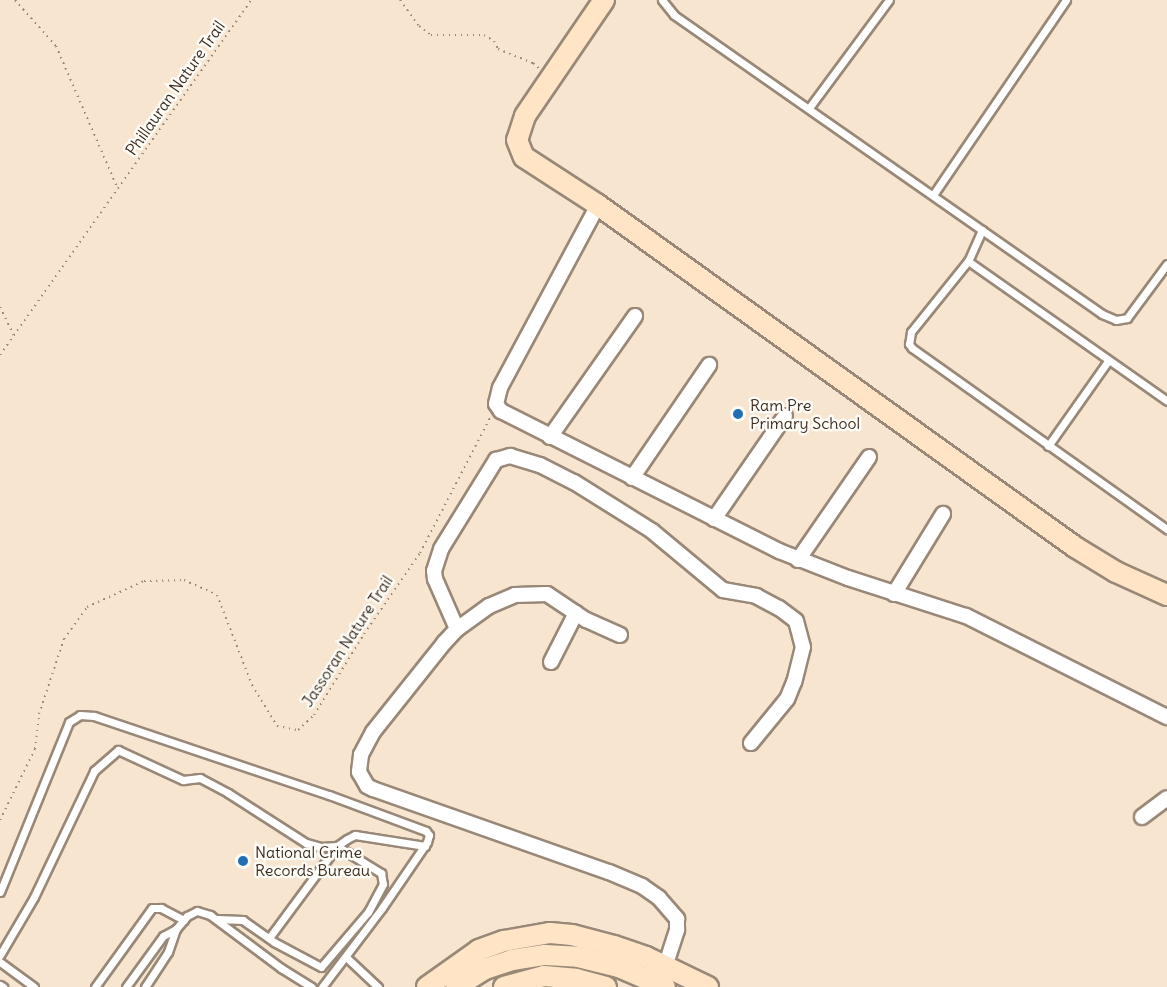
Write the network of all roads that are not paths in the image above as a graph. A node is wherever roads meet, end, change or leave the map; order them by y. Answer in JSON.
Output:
{"nodes":[{"id":1,"x":604,"y":0,"type":"edge"},
{"id":2,"x":662,"y":0,"type":"edge"},
{"id":3,"x":889,"y":0,"type":"edge"},
{"id":4,"x":1066,"y":0,"type":"edge"},
{"id":5,"x":809,"y":108,"type":"junction"},
{"id":6,"x":933,"y":195,"type":"junction"},
{"id":7,"x":598,"y":205,"type":"junction"},
{"id":8,"x":982,"y":230,"type":"junction"},
{"id":9,"x":968,"y":261,"type":"junction"},
{"id":10,"x":1167,"y":264,"type":"edge"},
{"id":11,"x":635,"y":316,"type":"dead end"},
{"id":12,"x":1108,"y":361,"type":"junction"},
{"id":13,"x":709,"y":365,"type":"dead end"},
{"id":14,"x":1167,"y":401,"type":"edge"},
{"id":15,"x":785,"y":416,"type":"dead end"},
{"id":16,"x":550,"y":437,"type":"junction"},
{"id":17,"x":1048,"y":446,"type":"junction"},
{"id":18,"x":868,"y":457,"type":"dead end"},
{"id":19,"x":632,"y":478,"type":"junction"},
{"id":20,"x":944,"y":514,"type":"dead end"},
{"id":21,"x":714,"y":519,"type":"junction"},
{"id":22,"x":1167,"y":529,"type":"edge"},
{"id":23,"x":798,"y":560,"type":"junction"},
{"id":24,"x":894,"y":594,"type":"junction"},
{"id":25,"x":1167,"y":595,"type":"edge"},
{"id":26,"x":576,"y":613,"type":"junction"},
{"id":27,"x":457,"y":629,"type":"junction"},
{"id":28,"x":620,"y":635,"type":"dead end"},
{"id":29,"x":550,"y":662,"type":"dead end"},
{"id":30,"x":1167,"y":717,"type":"edge"},
{"id":31,"x":752,"y":743,"type":"dead end"},
{"id":32,"x":1167,"y":798,"type":"edge"},
{"id":33,"x":1142,"y":817,"type":"dead end"},
{"id":34,"x":337,"y":846,"type":"junction"},
{"id":35,"x":425,"y":846,"type":"junction"},
{"id":36,"x":0,"y":892,"type":"edge"},
{"id":37,"x":216,"y":919,"type":"junction"},
{"id":38,"x":184,"y":920,"type":"junction"},
{"id":39,"x":176,"y":929,"type":"junction"},
{"id":40,"x":269,"y":938,"type":"junction"},
{"id":41,"x":0,"y":955,"type":"edge"},
{"id":42,"x":346,"y":957,"type":"junction"},
{"id":43,"x":0,"y":962,"type":"edge"},
{"id":44,"x":665,"y":966,"type":"junction"},
{"id":45,"x":34,"y":987,"type":"edge"},
{"id":46,"x":95,"y":987,"type":"edge"},
{"id":47,"x":126,"y":987,"type":"edge"},
{"id":48,"x":145,"y":987,"type":"edge"},
{"id":49,"x":312,"y":987,"type":"edge"},
{"id":50,"x":322,"y":987,"type":"edge"},
{"id":51,"x":378,"y":987,"type":"edge"},
{"id":52,"x":427,"y":987,"type":"edge"},
{"id":53,"x":456,"y":987,"type":"edge"},
{"id":54,"x":504,"y":987,"type":"edge"},
{"id":55,"x":606,"y":987,"type":"edge"},
{"id":56,"x":665,"y":987,"type":"edge"},
{"id":57,"x":708,"y":987,"type":"edge"}],
"edges":[{"from":1,"to":7,"type":"street"},
{"from":2,"to":5,"type":"lane"},
{"from":3,"to":5,"type":"lane"},
{"from":4,"to":6,"type":"lane"},
{"from":5,"to":6,"type":"lane"},
{"from":6,"to":8,"type":"lane"},
{"from":7,"to":16,"type":"street"},
{"from":7,"to":25,"type":"street"},
{"from":8,"to":9,"type":"lane"},
{"from":8,"to":10,"type":"lane"},
{"from":9,"to":12,"type":"lane"},
{"from":9,"to":17,"type":"lane"},
{"from":11,"to":16,"type":"street"},
{"from":12,"to":14,"type":"lane"},
{"from":12,"to":17,"type":"lane"},
{"from":13,"to":19,"type":"street"},
{"from":15,"to":21,"type":"street"},
{"from":16,"to":19,"type":"street"},
{"from":17,"to":22,"type":"lane"},
{"from":18,"to":23,"type":"street"},
{"from":19,"to":21,"type":"street"},
{"from":20,"to":24,"type":"street"},
{"from":21,"to":23,"type":"street"},
{"from":23,"to":24,"type":"street"},
{"from":24,"to":30,"type":"street"},
{"from":26,"to":27,"type":"street"},
{"from":26,"to":28,"type":"street"},
{"from":26,"to":29,"type":"street"},
{"from":27,"to":31,"type":"street"},
{"from":27,"to":44,"type":"street"},
{"from":32,"to":33,"type":"street"},
{"from":34,"to":35,"type":"lane"},
{"from":34,"to":40,"type":"lane"},
{"from":34,"to":40,"type":"lane"},
{"from":34,"to":41,"type":"lane"},
{"from":35,"to":36,"type":"lane"},
{"from":35,"to":42,"type":"lane"},
{"from":37,"to":38,"type":"lane"},
{"from":37,"to":40,"type":"lane"},
{"from":37,"to":49,"type":"lane"},
{"from":38,"to":39,"type":"lane"},
{"from":38,"to":46,"type":"lane"},
{"from":39,"to":47,"type":"lane"},
{"from":39,"to":48,"type":"lane"},
{"from":42,"to":50,"type":"lane"},
{"from":42,"to":51,"type":"lane"},
{"from":43,"to":45,"type":"lane"},
{"from":44,"to":52,"type":"street"},
{"from":44,"to":57,"type":"street"},
{"from":53,"to":56,"type":"street"},
{"from":54,"to":55,"type":"street"}]}
